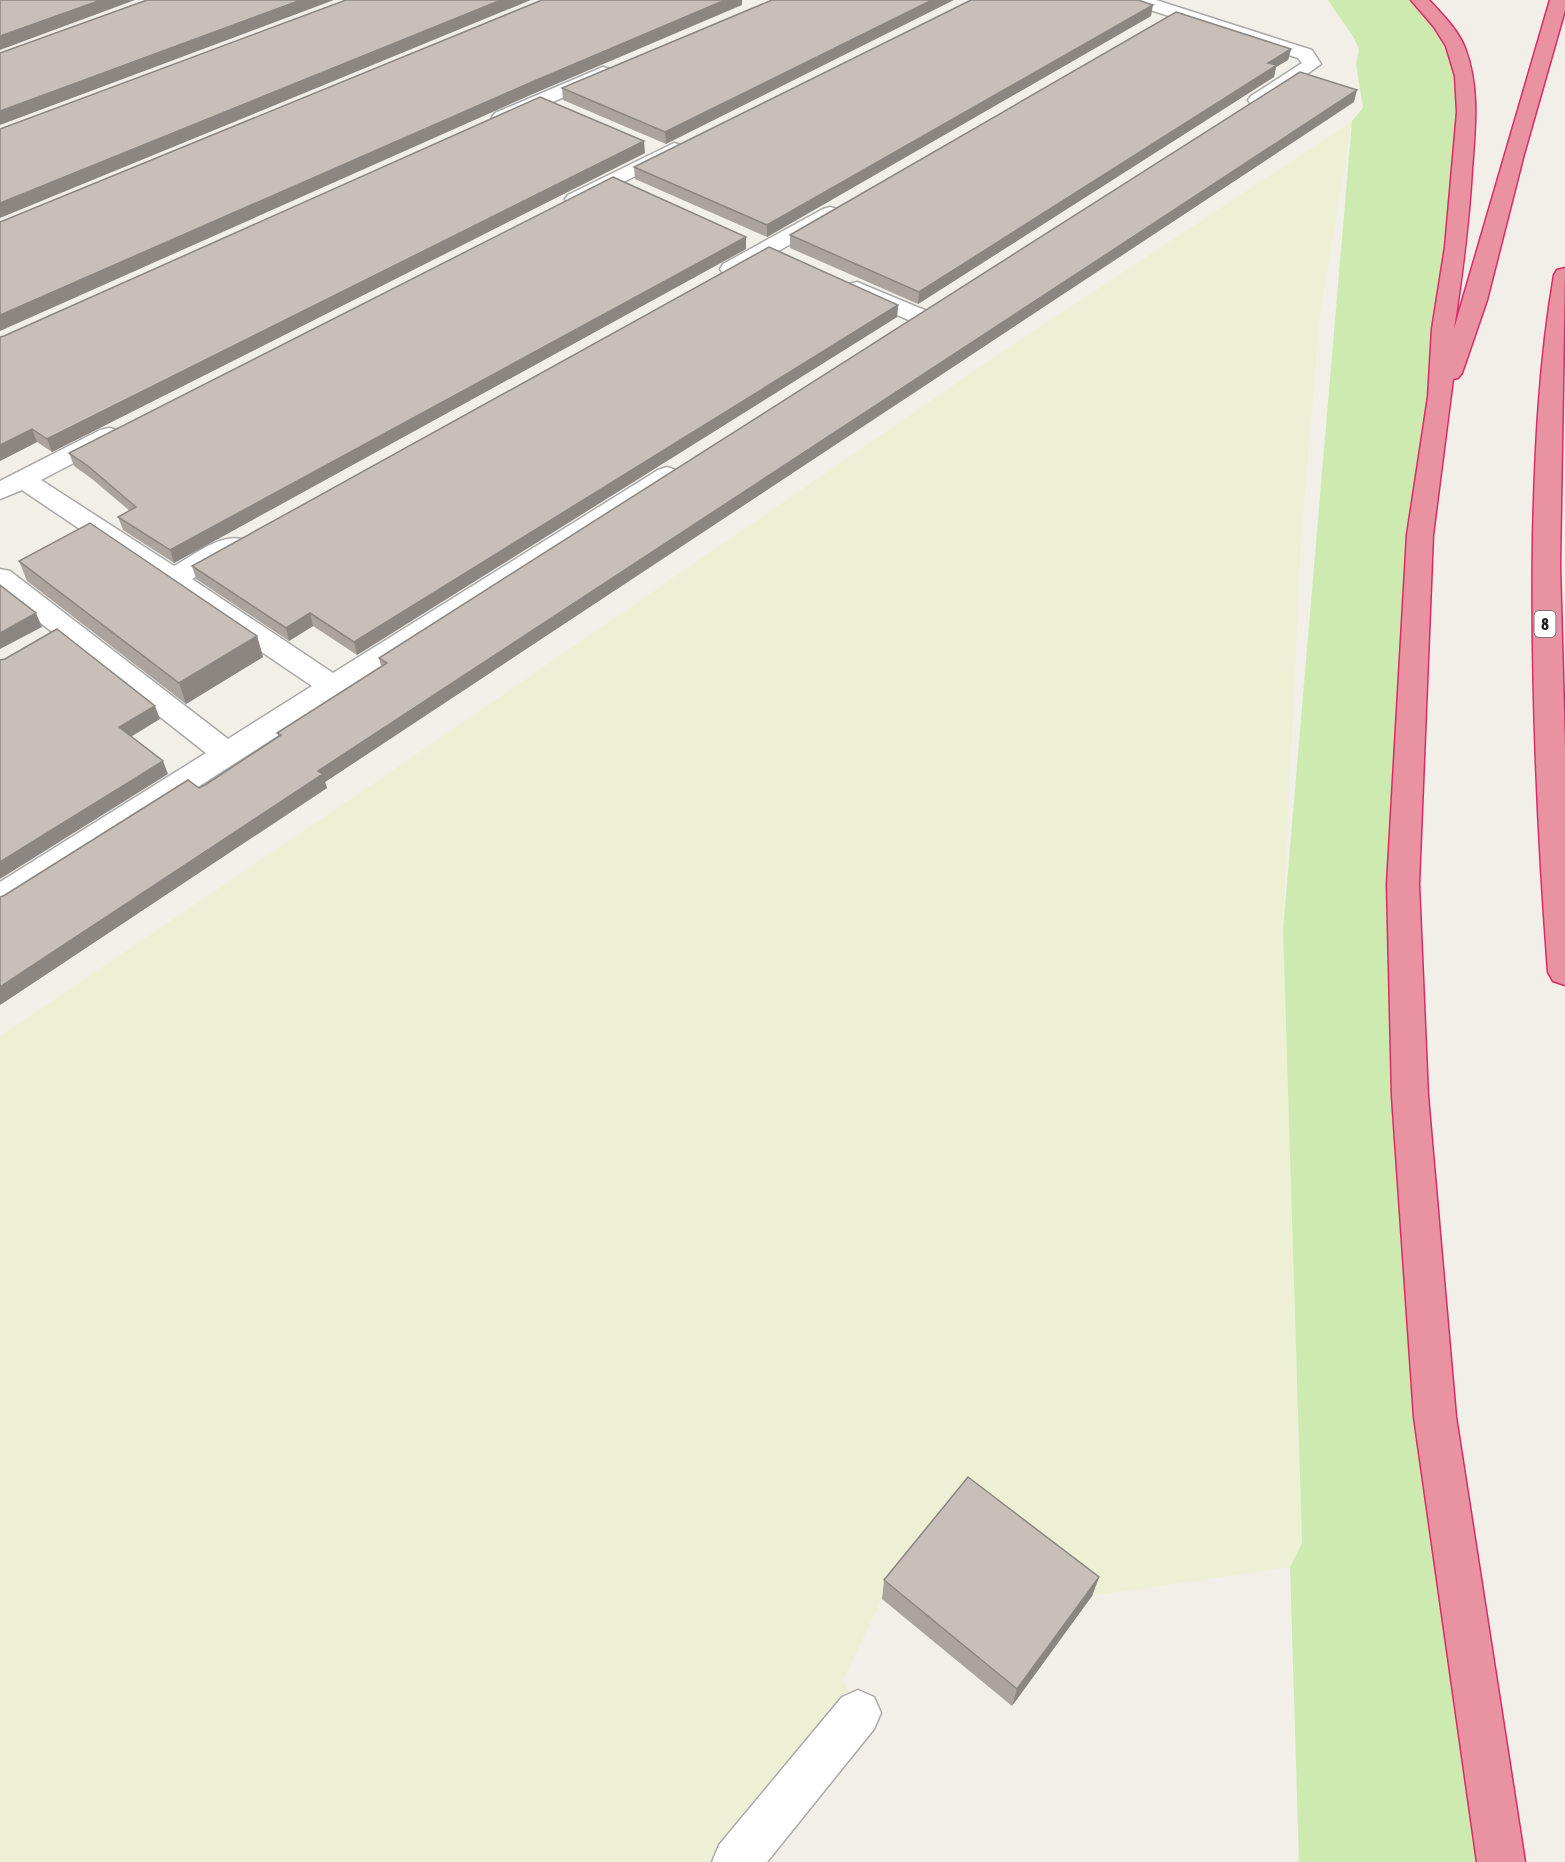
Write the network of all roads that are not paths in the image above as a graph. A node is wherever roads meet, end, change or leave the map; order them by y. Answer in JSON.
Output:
{"nodes":[{"id":1,"x":1138,"y":0,"type":"edge"},
{"id":2,"x":1420,"y":0,"type":"edge"},
{"id":3,"x":1559,"y":0,"type":"edge"},
{"id":4,"x":616,"y":68,"type":"edge"},
{"id":5,"x":541,"y":100,"type":"junction"},
{"id":6,"x":562,"y":108,"type":"edge"},
{"id":7,"x":1236,"y":114,"type":"edge"},
{"id":8,"x":487,"y":124,"type":"edge"},
{"id":9,"x":688,"y":142,"type":"edge"},
{"id":10,"x":646,"y":144,"type":"dead end"},
{"id":11,"x":666,"y":153,"type":"junction"},
{"id":12,"x":614,"y":179,"type":"junction"},
{"id":13,"x":634,"y":188,"type":"edge"},
{"id":14,"x":848,"y":202,"type":"edge"},
{"id":15,"x":561,"y":206,"type":"edge"},
{"id":16,"x":746,"y":240,"type":"edge"},
{"id":17,"x":766,"y":249,"type":"junction"},
{"id":18,"x":788,"y":259,"type":"edge"},
{"id":19,"x":1565,"y":275,"type":"edge"},
{"id":20,"x":714,"y":278,"type":"edge"},
{"id":21,"x":843,"y":283,"type":"edge"},
{"id":22,"x":918,"y":316,"type":"edge"},
{"id":23,"x":1440,"y":397,"type":"junction"},
{"id":24,"x":128,"y":425,"type":"edge"},
{"id":25,"x":686,"y":463,"type":"edge"},
{"id":26,"x":11,"y":485,"type":"edge"},
{"id":27,"x":246,"y":537,"type":"edge"},
{"id":28,"x":0,"y":577,"type":"edge"},
{"id":29,"x":173,"y":578,"type":"junction"},
{"id":30,"x":66,"y":627,"type":"junction"},
{"id":31,"x":38,"y":643,"type":"edge"},
{"id":32,"x":333,"y":687,"type":"junction"},
{"id":33,"x":228,"y":755,"type":"junction"},
{"id":34,"x":0,"y":898,"type":"edge"},
{"id":35,"x":1565,"y":972,"type":"edge"},
{"id":36,"x":858,"y":1713,"type":"dead end"},
{"id":37,"x":736,"y":1862,"type":"edge"},
{"id":38,"x":1501,"y":1862,"type":"edge"}],
"edges":[{"from":1,"to":7,"type":"street"},
{"from":2,"to":23,"type":"highway"},
{"from":3,"to":23,"type":"highway"},
{"from":4,"to":5,"type":"street"},
{"from":5,"to":6,"type":"street"},
{"from":5,"to":8,"type":"street"},
{"from":9,"to":11,"type":"street"},
{"from":10,"to":11,"type":"street"},
{"from":11,"to":12,"type":"street"},
{"from":12,"to":13,"type":"street"},
{"from":12,"to":15,"type":"street"},
{"from":14,"to":17,"type":"street"},
{"from":16,"to":17,"type":"street"},
{"from":17,"to":18,"type":"street"},
{"from":17,"to":20,"type":"street"},
{"from":19,"to":35,"type":"highway","number":"8"},
{"from":21,"to":22,"type":"street"},
{"from":23,"to":38,"type":"highway"},
{"from":24,"to":26,"type":"street"},
{"from":25,"to":32,"type":"street"},
{"from":26,"to":29,"type":"street"},
{"from":27,"to":29,"type":"street"},
{"from":28,"to":30,"type":"street"},
{"from":29,"to":32,"type":"street"},
{"from":30,"to":31,"type":"street"},
{"from":30,"to":33,"type":"street"},
{"from":32,"to":33,"type":"street"},
{"from":33,"to":34,"type":"street"},
{"from":36,"to":37,"type":"street"}]}
